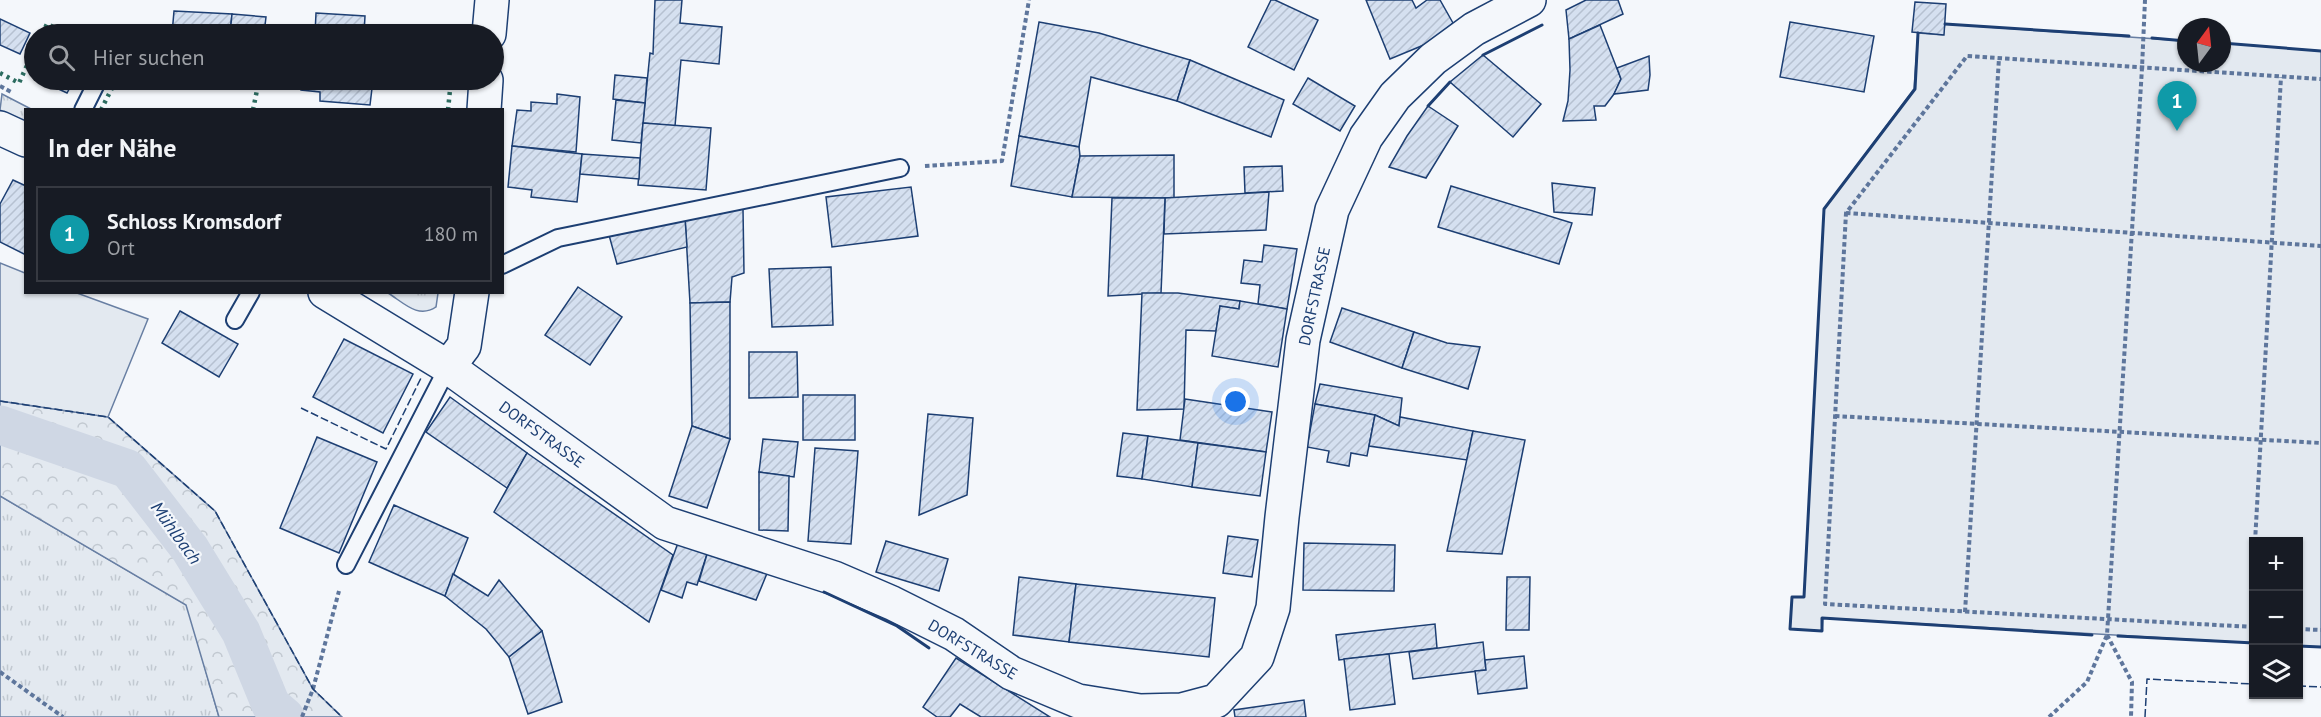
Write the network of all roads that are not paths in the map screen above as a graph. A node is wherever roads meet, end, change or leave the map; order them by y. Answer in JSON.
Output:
{"nodes":[{"id":1,"x":492,"y":0,"type":"edge"},
{"id":2,"x":1529,"y":0,"type":"edge"},
{"id":3,"x":490,"y":24,"type":"edge"},
{"id":4,"x":93,"y":90,"type":"edge"},
{"id":5,"x":485,"y":90,"type":"edge"},
{"id":6,"x":84,"y":108,"type":"edge"},
{"id":7,"x":484,"y":108,"type":"edge"},
{"id":8,"x":0,"y":128,"type":"edge"},
{"id":9,"x":24,"y":139,"type":"edge"},
{"id":10,"x":900,"y":168,"type":"road end"},
{"id":11,"x":504,"y":264,"type":"edge"},
{"id":12,"x":250,"y":294,"type":"edge"},
{"id":13,"x":328,"y":294,"type":"edge"},
{"id":14,"x":472,"y":294,"type":"edge"},
{"id":15,"x":235,"y":320,"type":"dead end"},
{"id":16,"x":448,"y":367,"type":"junction"},
{"id":17,"x":346,"y":565,"type":"road end"}],
"edges":[{"from":1,"to":3,"type":"street"},
{"from":2,"to":16,"type":"street","name":"DORFSTRASSE"},
{"from":4,"to":6,"type":"lane"},
{"from":5,"to":7,"type":"street"},
{"from":8,"to":9,"type":"street"},
{"from":10,"to":11,"type":"lane"},
{"from":12,"to":15,"type":"lane"},
{"from":13,"to":16,"type":"street","name":"DORFSTRASSE"},
{"from":14,"to":16,"type":"street"},
{"from":16,"to":17,"type":"lane"}]}
